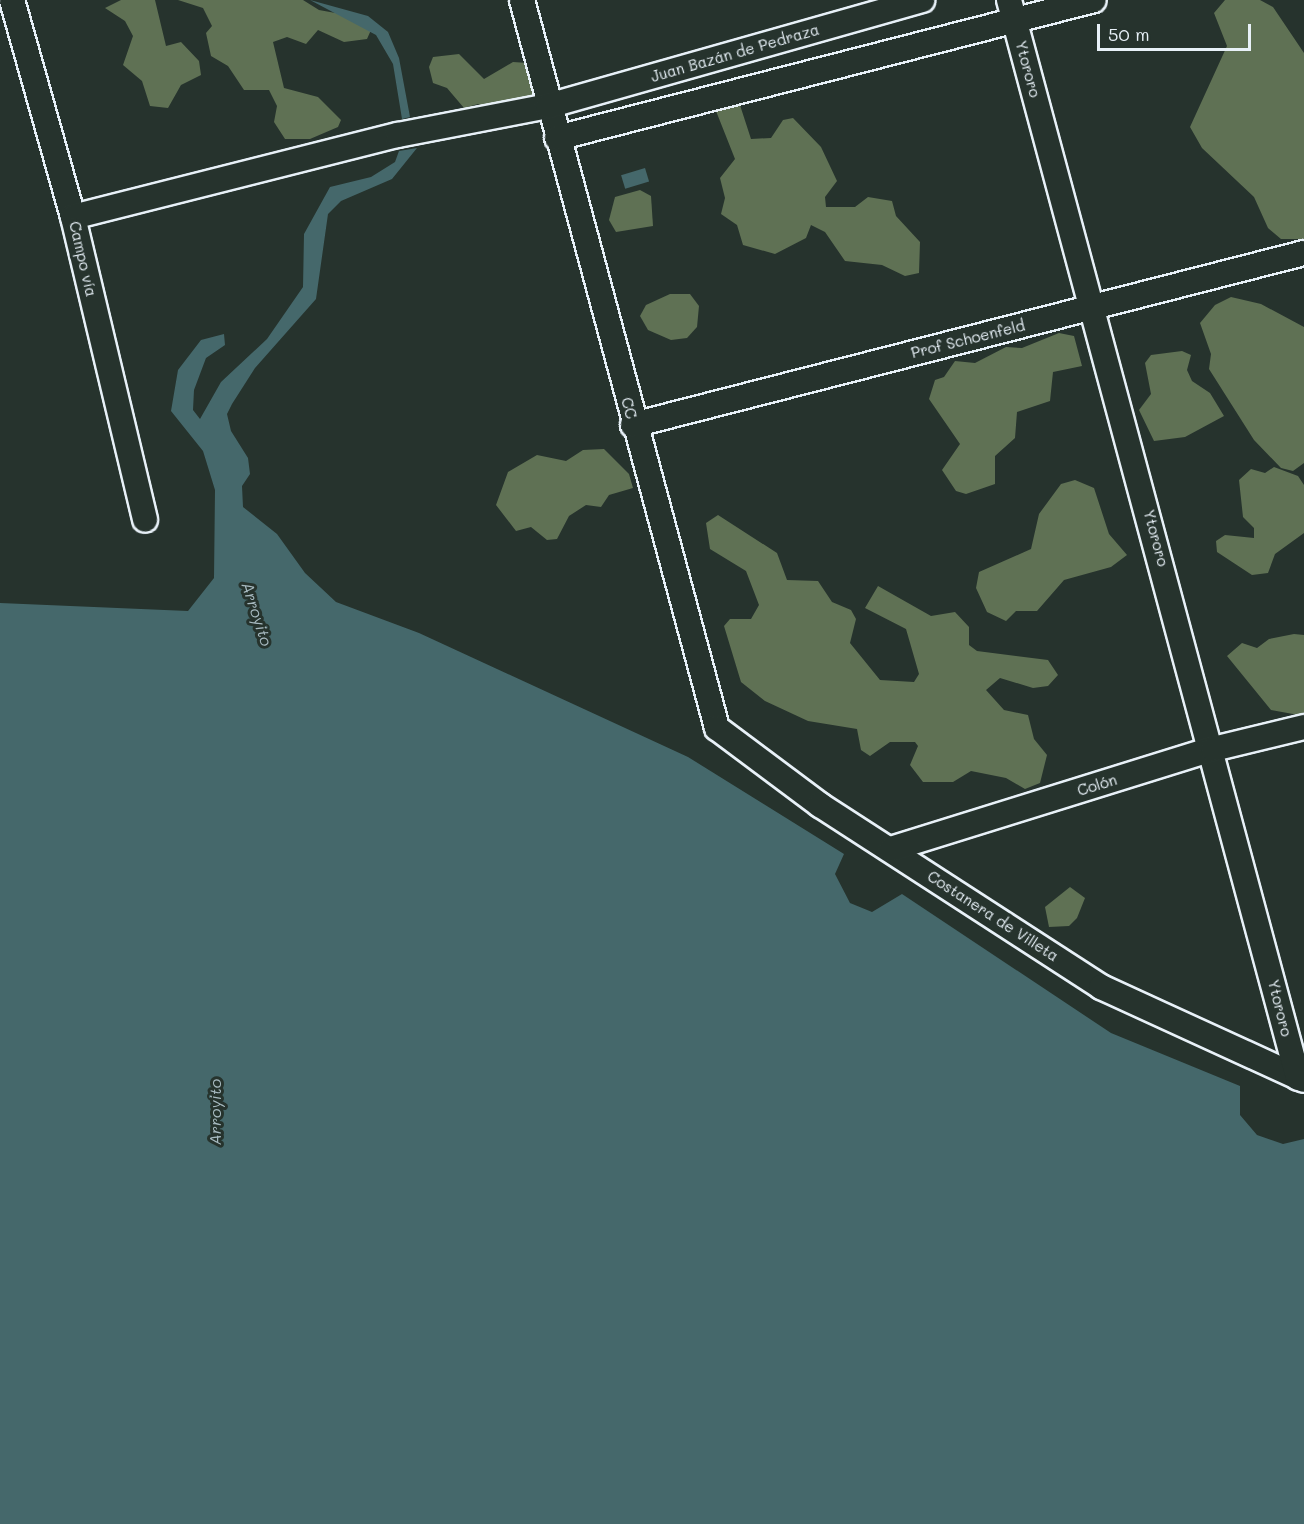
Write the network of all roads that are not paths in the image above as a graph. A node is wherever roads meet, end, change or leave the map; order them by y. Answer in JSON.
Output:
{"nodes":[{"id":1,"x":12,"y":0,"type":"edge"},
{"id":2,"x":522,"y":0,"type":"edge"},
{"id":3,"x":922,"y":0,"type":"edge"},
{"id":4,"x":1094,"y":0,"type":"edge"},
{"id":5,"x":1012,"y":10,"type":"edge"},
{"id":6,"x":548,"y":106,"type":"junction"},
{"id":7,"x":557,"y":138,"type":"junction"},
{"id":8,"x":73,"y":217,"type":"junction"},
{"id":9,"x":1304,"y":253,"type":"edge"},
{"id":10,"x":1093,"y":307,"type":"junction"},
{"id":11,"x":633,"y":424,"type":"junction"},
{"id":12,"x":145,"y":520,"type":"dead end"},
{"id":13,"x":710,"y":711,"type":"joint"},
{"id":14,"x":1304,"y":727,"type":"edge"},
{"id":15,"x":1214,"y":749,"type":"junction"},
{"id":16,"x":891,"y":849,"type":"junction"},
{"id":17,"x":1301,"y":1079,"type":"edge"}],
"edges":[{"from":1,"to":8,"type":"street","name":"Campo vía"},
{"from":2,"to":6,"type":"street","name":"CC"},
{"from":3,"to":6,"type":"street","name":"Juan Bazán de Pedraza"},
{"from":4,"to":5,"type":"street"},
{"from":5,"to":7,"type":"street"},
{"from":5,"to":10,"type":"street","name":"Ytororo"},
{"from":6,"to":7,"type":"street","name":"CC"},
{"from":6,"to":8,"type":"street","name":"Juan Bazán de Pedraza"},
{"from":7,"to":11,"type":"street","name":"CC"},
{"from":8,"to":12,"type":"street","name":"Campo vía"},
{"from":9,"to":10,"type":"street","name":"Prof Schoenfeld"},
{"from":10,"to":11,"type":"street","name":"Prof Schoenfeld"},
{"from":10,"to":15,"type":"street","name":"Ytororo"},
{"from":11,"to":13,"type":"street","name":"CC"},
{"from":13,"to":16,"type":"street","name":"Costanera de Villeta"},
{"from":14,"to":15,"type":"street","name":"Colón"},
{"from":15,"to":16,"type":"street","name":"Colón"},
{"from":15,"to":17,"type":"street","name":"Ytororo"},
{"from":16,"to":17,"type":"street","name":"Costanera de Villeta"}]}
